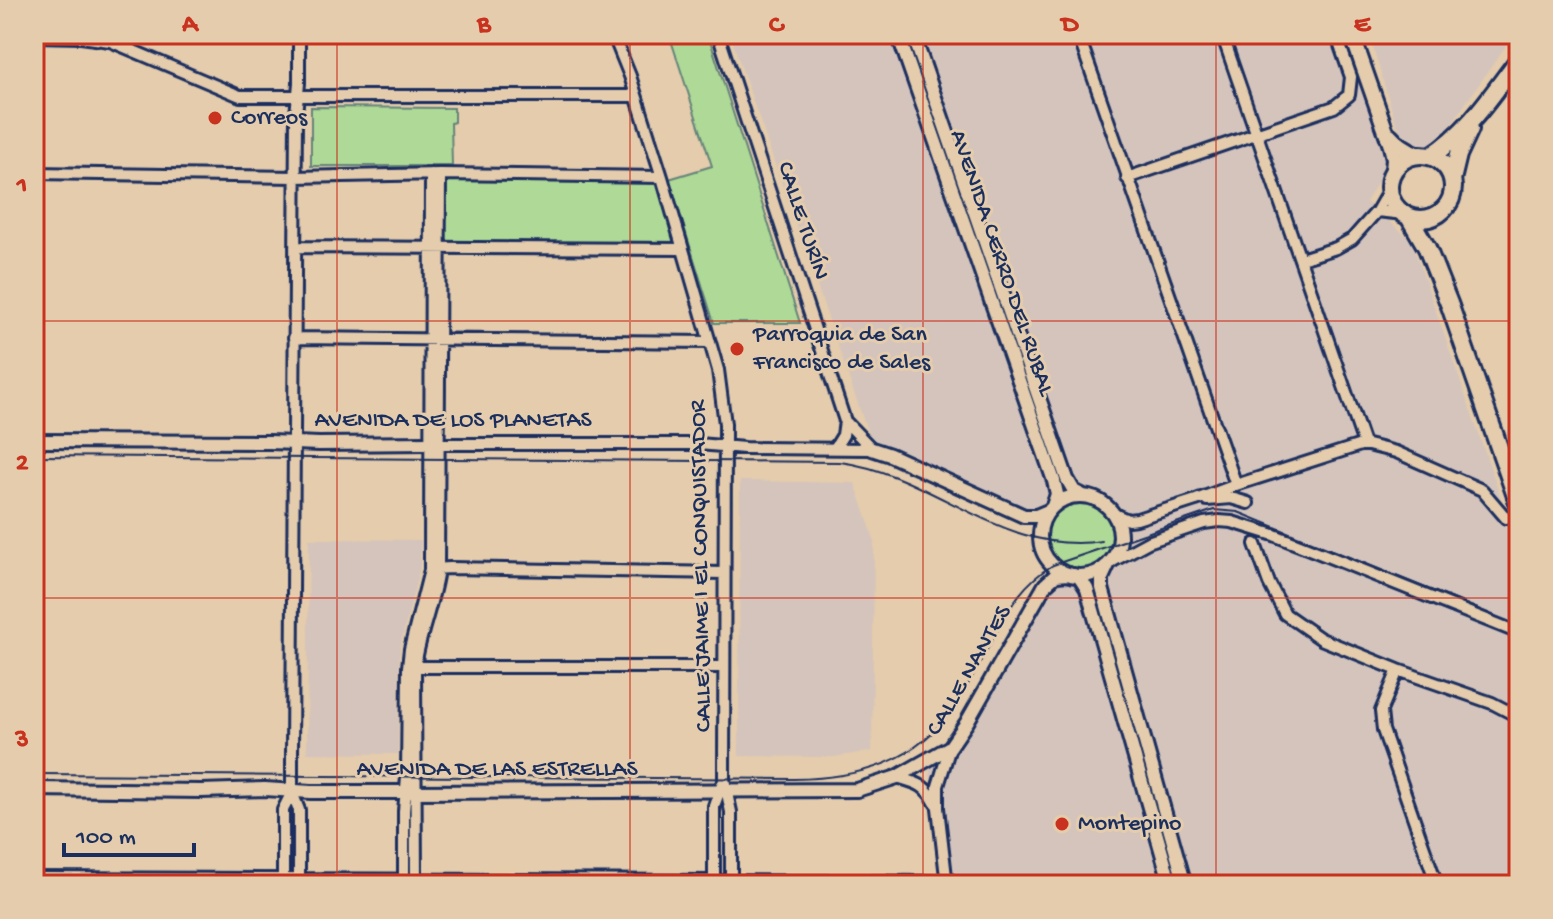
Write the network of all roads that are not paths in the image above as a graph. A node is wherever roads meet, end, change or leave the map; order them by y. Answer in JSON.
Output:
{"nodes":[{"id":1,"x":299,"y":34,"type":"edge"},
{"id":2,"x":613,"y":34,"type":"edge"},
{"id":3,"x":718,"y":34,"type":"edge"},
{"id":4,"x":898,"y":34,"type":"edge"},
{"id":5,"x":913,"y":34,"type":"edge"},
{"id":6,"x":1078,"y":34,"type":"edge"},
{"id":7,"x":1222,"y":34,"type":"edge"},
{"id":8,"x":1336,"y":34,"type":"edge"},
{"id":9,"x":1352,"y":34,"type":"edge"},
{"id":10,"x":34,"y":36,"type":"edge"},
{"id":11,"x":1519,"y":59,"type":"edge"},
{"id":12,"x":298,"y":95,"type":"junction"},
{"id":13,"x":636,"y":96,"type":"junction"},
{"id":14,"x":1479,"y":112,"type":"junction"},
{"id":15,"x":1385,"y":128,"type":"junction"},
{"id":16,"x":1256,"y":134,"type":"junction"},
{"id":17,"x":1425,"y":156,"type":"junction"},
{"id":18,"x":1393,"y":171,"type":"junction"},
{"id":19,"x":34,"y":173,"type":"edge"},
{"id":20,"x":436,"y":174,"type":"junction"},
{"id":21,"x":295,"y":177,"type":"junction"},
{"id":22,"x":662,"y":177,"type":"junction"},
{"id":23,"x":1127,"y":178,"type":"junction"},
{"id":24,"x":1452,"y":180,"type":"junction"},
{"id":25,"x":1389,"y":190,"type":"junction"},
{"id":26,"x":1443,"y":210,"type":"junction"},
{"id":27,"x":1377,"y":211,"type":"junction"},
{"id":28,"x":1407,"y":216,"type":"junction"},
{"id":29,"x":295,"y":247,"type":"junction"},
{"id":30,"x":436,"y":247,"type":"junction"},
{"id":31,"x":683,"y":249,"type":"junction"},
{"id":32,"x":1301,"y":259,"type":"junction"},
{"id":33,"x":1450,"y":306,"type":"junction"},
{"id":34,"x":294,"y":338,"type":"junction"},
{"id":35,"x":435,"y":339,"type":"junction"},
{"id":36,"x":710,"y":342,"type":"junction"},
{"id":37,"x":845,"y":421,"type":"junction"},
{"id":38,"x":34,"y":441,"type":"edge"},
{"id":39,"x":293,"y":442,"type":"junction"},
{"id":40,"x":434,"y":444,"type":"junction"},
{"id":41,"x":1364,"y":444,"type":"junction"},
{"id":42,"x":724,"y":447,"type":"junction"},
{"id":43,"x":835,"y":448,"type":"junction"},
{"id":44,"x":872,"y":449,"type":"junction"},
{"id":45,"x":1236,"y":485,"type":"junction"},
{"id":46,"x":1084,"y":496,"type":"junction"},
{"id":47,"x":1196,"y":500,"type":"junction"},
{"id":48,"x":1248,"y":503,"type":"dead end"},
{"id":49,"x":1519,"y":505,"type":"edge"},
{"id":50,"x":1052,"y":508,"type":"junction"},
{"id":51,"x":1114,"y":514,"type":"junction"},
{"id":52,"x":1506,"y":518,"type":"dead end"},
{"id":53,"x":1250,"y":528,"type":"junction"},
{"id":54,"x":1267,"y":533,"type":"junction"},
{"id":55,"x":1255,"y":544,"type":"junction"},
{"id":56,"x":1109,"y":564,"type":"junction"},
{"id":57,"x":434,"y":569,"type":"junction"},
{"id":58,"x":724,"y":573,"type":"junction"},
{"id":59,"x":1071,"y":574,"type":"junction"},
{"id":60,"x":1519,"y":633,"type":"edge"},
{"id":61,"x":411,"y":667,"type":"junction"},
{"id":62,"x":723,"y":667,"type":"junction"},
{"id":63,"x":1398,"y":670,"type":"junction"},
{"id":64,"x":1519,"y":717,"type":"edge"},
{"id":65,"x":950,"y":747,"type":"junction"},
{"id":66,"x":897,"y":777,"type":"junction"},
{"id":67,"x":723,"y":788,"type":"junction"},
{"id":68,"x":34,"y":789,"type":"edge"},
{"id":69,"x":292,"y":791,"type":"junction"},
{"id":70,"x":411,"y":792,"type":"junction"},
{"id":71,"x":938,"y":808,"type":"junction"},
{"id":72,"x":34,"y":878,"type":"edge"},
{"id":73,"x":283,"y":882,"type":"edge"},
{"id":74,"x":299,"y":882,"type":"edge"},
{"id":75,"x":404,"y":882,"type":"edge"},
{"id":76,"x":416,"y":882,"type":"edge"},
{"id":77,"x":714,"y":883,"type":"edge"},
{"id":78,"x":731,"y":883,"type":"edge"},
{"id":79,"x":947,"y":883,"type":"edge"},
{"id":80,"x":1171,"y":885,"type":"edge"},
{"id":81,"x":1185,"y":885,"type":"edge"},
{"id":82,"x":1437,"y":885,"type":"edge"}],
"edges":[{"from":1,"to":12,"type":"street"},
{"from":2,"to":13,"type":"street","name":"CALLE JAIME I EL CONQUISTADOR"},
{"from":3,"to":37,"type":"street","name":"CALLE TURÍN"},
{"from":4,"to":50,"type":"street","name":"AVENIDA CERRO DEL RUBAL"},
{"from":5,"to":46,"type":"street","name":"AVENIDA CERRO DEL RUBAL"},
{"from":6,"to":23,"type":"street"},
{"from":7,"to":16,"type":"street"},
{"from":8,"to":16,"type":"street"},
{"from":9,"to":15,"type":"main road"},
{"from":10,"to":12,"type":"street"},
{"from":11,"to":14,"type":"main road"},
{"from":12,"to":13,"type":"street"},
{"from":12,"to":21,"type":"street"},
{"from":13,"to":22,"type":"street","name":"CALLE JAIME I EL CONQUISTADOR"},
{"from":14,"to":17,"type":"main road"},
{"from":14,"to":24,"type":"main road"},
{"from":15,"to":17,"type":"main road"},
{"from":15,"to":18,"type":"main road"},
{"from":16,"to":23,"type":"street"},
{"from":16,"to":32,"type":"street"},
{"from":17,"to":18,"type":"main road"},
{"from":17,"to":24,"type":"main road"},
{"from":18,"to":25,"type":"main road"},
{"from":19,"to":21,"type":"street"},
{"from":20,"to":21,"type":"street"},
{"from":20,"to":22,"type":"street"},
{"from":20,"to":30,"type":"street"},
{"from":21,"to":29,"type":"street"},
{"from":22,"to":31,"type":"street","name":"CALLE JAIME I EL CONQUISTADOR"},
{"from":23,"to":45,"type":"street"},
{"from":24,"to":26,"type":"main road"},
{"from":25,"to":27,"type":"street"},
{"from":25,"to":28,"type":"main road"},
{"from":26,"to":28,"type":"main road"},
{"from":26,"to":33,"type":"main road"},
{"from":27,"to":28,"type":"street"},
{"from":27,"to":32,"type":"street"},
{"from":28,"to":33,"type":"main road"},
{"from":29,"to":30,"type":"street"},
{"from":29,"to":34,"type":"street"},
{"from":30,"to":31,"type":"street"},
{"from":30,"to":35,"type":"street"},
{"from":31,"to":36,"type":"street","name":"CALLE JAIME I EL CONQUISTADOR"},
{"from":32,"to":41,"type":"street"},
{"from":33,"to":49,"type":"main road"},
{"from":34,"to":35,"type":"street"},
{"from":34,"to":39,"type":"street"},
{"from":35,"to":36,"type":"street"},
{"from":35,"to":40,"type":"street"},
{"from":36,"to":42,"type":"street","name":"CALLE JAIME I EL CONQUISTADOR"},
{"from":37,"to":43,"type":"street"},
{"from":37,"to":44,"type":"street","name":"CALLE TURÍN"},
{"from":38,"to":39,"type":"street","name":"AVENIDA DE LOS PLANETAS"},
{"from":39,"to":40,"type":"street","name":"AVENIDA DE LOS PLANETAS"},
{"from":39,"to":69,"type":"street"},
{"from":40,"to":42,"type":"street","name":"AVENIDA DE LOS PLANETAS"},
{"from":40,"to":57,"type":"street"},
{"from":41,"to":45,"type":"street"},
{"from":41,"to":52,"type":"street"},
{"from":42,"to":43,"type":"street","name":"AVENIDA DE LOS PLANETAS"},
{"from":42,"to":58,"type":"street","name":"CALLE JAIME I EL CONQUISTADOR"},
{"from":43,"to":44,"type":"street","name":"AVENIDA DE LOS PLANETAS"},
{"from":44,"to":50,"type":"street","name":"CALLE TURÍN"},
{"from":45,"to":47,"type":"street"},
{"from":46,"to":50,"type":"street"},
{"from":46,"to":51,"type":"street"},
{"from":47,"to":48,"type":"street"},
{"from":47,"to":51,"type":"street"},
{"from":50,"to":59,"type":"street"},
{"from":51,"to":56,"type":"street"},
{"from":53,"to":54,"type":"street"},
{"from":53,"to":55,"type":"street"},
{"from":53,"to":56,"type":"street"},
{"from":54,"to":55,"type":"street"},
{"from":54,"to":60,"type":"street"},
{"from":55,"to":63,"type":"street"},
{"from":56,"to":59,"type":"street"},
{"from":56,"to":81,"type":"street"},
{"from":57,"to":58,"type":"street"},
{"from":57,"to":61,"type":"street"},
{"from":58,"to":62,"type":"street","name":"CALLE JAIME I EL CONQUISTADOR"},
{"from":59,"to":65,"type":"street","name":"CALLE NANTES"},
{"from":59,"to":80,"type":"street"},
{"from":61,"to":62,"type":"street"},
{"from":61,"to":70,"type":"street"},
{"from":62,"to":67,"type":"street","name":"CALLE JAIME I EL CONQUISTADOR"},
{"from":63,"to":64,"type":"street"},
{"from":63,"to":82,"type":"street"},
{"from":65,"to":66,"type":"street","name":"AVENIDA DE LAS ESTRELLAS"},
{"from":65,"to":71,"type":"street","name":"CALLE NANTES"},
{"from":66,"to":67,"type":"street","name":"AVENIDA DE LAS ESTRELLAS"},
{"from":66,"to":71,"type":"street"},
{"from":67,"to":70,"type":"street","name":"AVENIDA DE LAS ESTRELLAS"},
{"from":67,"to":77,"type":"street","name":"CALLE JAIME I EL CONQUISTADOR"},
{"from":67,"to":78,"type":"street","name":"CALLE JAIME I EL CONQUISTADOR"},
{"from":68,"to":69,"type":"street","name":"AVENIDA DE LAS ESTRELLAS"},
{"from":69,"to":70,"type":"street","name":"AVENIDA DE LAS ESTRELLAS"},
{"from":69,"to":73,"type":"street"},
{"from":69,"to":74,"type":"street"},
{"from":70,"to":75,"type":"street"},
{"from":70,"to":76,"type":"street"},
{"from":71,"to":79,"type":"street","name":"CALLE NANTES"},
{"from":72,"to":73,"type":"street"},
{"from":73,"to":74,"type":"street"},
{"from":74,"to":75,"type":"street"},
{"from":75,"to":76,"type":"street"},
{"from":76,"to":77,"type":"street"},
{"from":77,"to":78,"type":"street"},
{"from":78,"to":79,"type":"street"}]}
